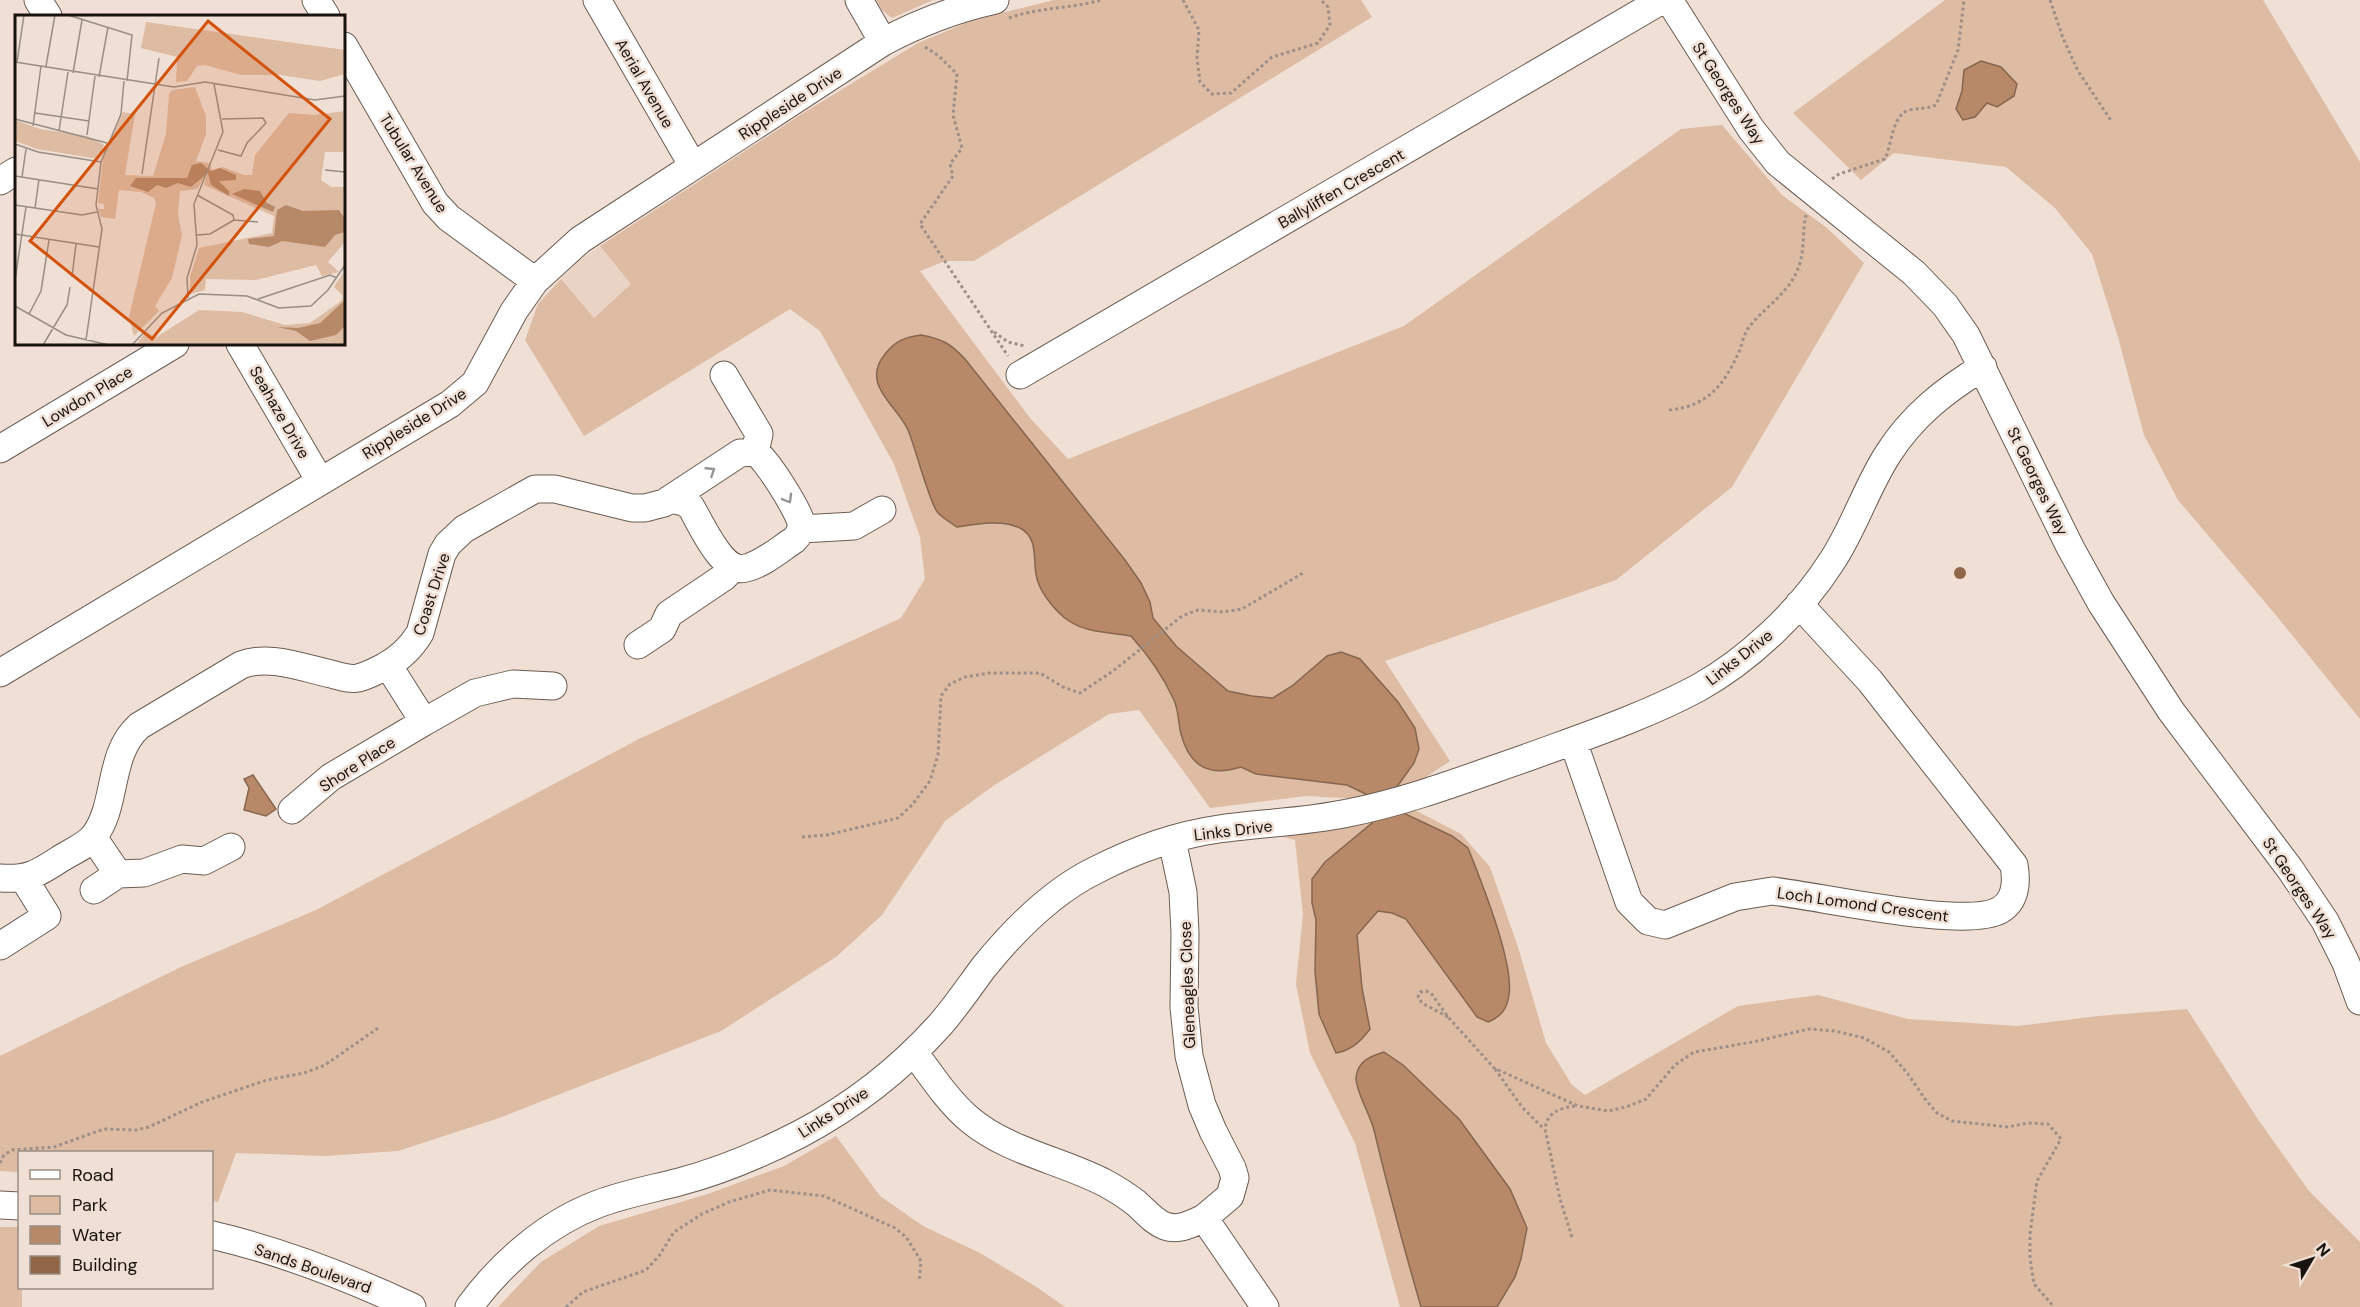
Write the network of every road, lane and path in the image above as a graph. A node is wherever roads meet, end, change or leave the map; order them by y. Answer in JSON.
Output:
{"nodes":[{"id":1,"x":38,"y":0,"type":"edge"},
{"id":2,"x":316,"y":0,"type":"edge"},
{"id":3,"x":597,"y":0,"type":"edge"},
{"id":4,"x":859,"y":0,"type":"edge"},
{"id":5,"x":995,"y":0,"type":"edge"},
{"id":6,"x":1184,"y":0,"type":"edge"},
{"id":7,"x":1321,"y":0,"type":"edge"},
{"id":8,"x":1662,"y":0,"type":"edge"},
{"id":9,"x":1669,"y":0,"type":"edge"},
{"id":10,"x":1964,"y":0,"type":"edge"},
{"id":11,"x":2050,"y":0,"type":"edge"},
{"id":12,"x":47,"y":15,"type":"edge"},
{"id":13,"x":325,"y":15,"type":"edge"},
{"id":14,"x":892,"y":38,"type":"junction"},
{"id":15,"x":345,"y":48,"type":"edge"},
{"id":16,"x":2112,"y":122,"type":"dead end"},
{"id":17,"x":693,"y":166,"type":"junction"},
{"id":18,"x":15,"y":172,"type":"edge"},
{"id":19,"x":0,"y":181,"type":"edge"},
{"id":20,"x":1829,"y":181,"type":"dead end"},
{"id":21,"x":1809,"y":206,"type":"dead end"},
{"id":22,"x":535,"y":281,"type":"junction"},
{"id":23,"x":173,"y":345,"type":"edge"},
{"id":24,"x":241,"y":345,"type":"edge"},
{"id":25,"x":1983,"y":367,"type":"junction"},
{"id":26,"x":724,"y":375,"type":"dead end"},
{"id":27,"x":1020,"y":375,"type":"joint"},
{"id":28,"x":1669,"y":410,"type":"dead end"},
{"id":29,"x":0,"y":449,"type":"edge"},
{"id":30,"x":755,"y":452,"type":"junction"},
{"id":31,"x":320,"y":481,"type":"junction"},
{"id":32,"x":670,"y":499,"type":"junction"},
{"id":33,"x":882,"y":510,"type":"dead end"},
{"id":34,"x":801,"y":530,"type":"junction"},
{"id":35,"x":733,"y":568,"type":"junction"},
{"id":36,"x":1303,"y":573,"type":"dead end"},
{"id":37,"x":1799,"y":604,"type":"junction"},
{"id":38,"x":638,"y":645,"type":"dead end"},
{"id":39,"x":388,"y":665,"type":"junction"},
{"id":40,"x":0,"y":673,"type":"edge"},
{"id":41,"x":553,"y":686,"type":"dead end"},
{"id":42,"x":424,"y":722,"type":"junction"},
{"id":43,"x":1572,"y":741,"type":"junction"},
{"id":44,"x":292,"y":810,"type":"dead end"},
{"id":45,"x":93,"y":837,"type":"junction"},
{"id":46,"x":802,"y":837,"type":"dead end"},
{"id":47,"x":1172,"y":840,"type":"junction"},
{"id":48,"x":231,"y":847,"type":"dead end"},
{"id":49,"x":118,"y":874,"type":"junction"},
{"id":50,"x":12,"y":878,"type":"edge"},
{"id":51,"x":94,"y":890,"type":"dead end"},
{"id":52,"x":0,"y":946,"type":"edge"},
{"id":53,"x":2360,"y":1001,"type":"edge"},
{"id":54,"x":1448,"y":1017,"type":"junction"},
{"id":55,"x":378,"y":1028,"type":"dead end"},
{"id":56,"x":914,"y":1052,"type":"junction"},
{"id":57,"x":1494,"y":1068,"type":"junction"},
{"id":58,"x":1578,"y":1106,"type":"junction"},
{"id":59,"x":1545,"y":1129,"type":"junction"},
{"id":60,"x":0,"y":1162,"type":"edge"},
{"id":61,"x":0,"y":1205,"type":"edge"},
{"id":62,"x":18,"y":1206,"type":"edge"},
{"id":63,"x":1204,"y":1218,"type":"junction"},
{"id":64,"x":213,"y":1235,"type":"edge"},
{"id":65,"x":1572,"y":1237,"type":"dead end"},
{"id":66,"x":919,"y":1282,"type":"dead end"},
{"id":67,"x":412,"y":1307,"type":"edge"},
{"id":68,"x":469,"y":1307,"type":"edge"},
{"id":69,"x":566,"y":1307,"type":"edge"},
{"id":70,"x":1265,"y":1307,"type":"edge"},
{"id":71,"x":2054,"y":1307,"type":"edge"}],
"edges":[{"from":1,"to":12,"type":"street"},
{"from":2,"to":13,"type":"street"},
{"from":3,"to":17,"type":"street","name":"Aerial Avenue"},
{"from":4,"to":14,"type":"street"},
{"from":5,"to":14,"type":"street","name":"Rippleside Drive"},
{"from":6,"to":7,"type":"path"},
{"from":8,"to":27,"type":"street","name":"Ballyliffen Crescent"},
{"from":9,"to":25,"type":"street","name":"St Georges Way"},
{"from":10,"to":20,"type":"path"},
{"from":11,"to":16,"type":"path"},
{"from":14,"to":17,"type":"street","name":"Rippleside Drive"},
{"from":14,"to":27,"type":"path"},
{"from":15,"to":22,"type":"street","name":"Tubular Avenue"},
{"from":17,"to":22,"type":"street","name":"Rippleside Drive"},
{"from":18,"to":19,"type":"street"},
{"from":21,"to":28,"type":"path"},
{"from":22,"to":31,"type":"street","name":"Rippleside Drive"},
{"from":23,"to":29,"type":"street","name":"Lowdon Place"},
{"from":24,"to":31,"type":"street","name":"Seahaze Drive"},
{"from":25,"to":37,"type":"street","name":"Links Drive"},
{"from":25,"to":53,"type":"street","name":"St Georges Way"},
{"from":26,"to":30,"type":"street"},
{"from":32,"to":30,"type":"street","name":"Coast Drive","one_way":true},
{"from":30,"to":34,"type":"street","one_way":true},
{"from":31,"to":40,"type":"street","name":"Rippleside Drive"},
{"from":32,"to":35,"type":"street"},
{"from":32,"to":39,"type":"street","name":"Coast Drive"},
{"from":33,"to":34,"type":"street"},
{"from":34,"to":35,"type":"street"},
{"from":35,"to":38,"type":"street"},
{"from":36,"to":46,"type":"path"},
{"from":37,"to":43,"type":"street","name":"Links Drive"},
{"from":37,"to":43,"type":"street","name":"Loch Lomond Crescent"},
{"from":39,"to":42,"type":"street"},
{"from":39,"to":45,"type":"street","name":"Coast Drive"},
{"from":41,"to":42,"type":"street","name":"Shore Place"},
{"from":42,"to":44,"type":"street","name":"Shore Place"},
{"from":43,"to":47,"type":"street","name":"Links Drive"},
{"from":45,"to":49,"type":"street"},
{"from":45,"to":50,"type":"street"},
{"from":47,"to":56,"type":"street","name":"Links Drive"},
{"from":47,"to":63,"type":"street","name":"Gleneagles Close"},
{"from":48,"to":49,"type":"street"},
{"from":49,"to":51,"type":"street"},
{"from":50,"to":52,"type":"street"},
{"from":54,"to":54,"type":"path"},
{"from":54,"to":57,"type":"path"},
{"from":55,"to":60,"type":"path"},
{"from":56,"to":63,"type":"street","name":"Gleneagles Close"},
{"from":56,"to":68,"type":"street","name":"Links Drive"},
{"from":57,"to":58,"type":"path"},
{"from":57,"to":59,"type":"path"},
{"from":58,"to":59,"type":"path"},
{"from":58,"to":71,"type":"path"},
{"from":59,"to":65,"type":"path"},
{"from":61,"to":62,"type":"street"},
{"from":63,"to":70,"type":"street"},
{"from":64,"to":67,"type":"street","name":"Sands Boulevard"},
{"from":66,"to":69,"type":"path"}]}
